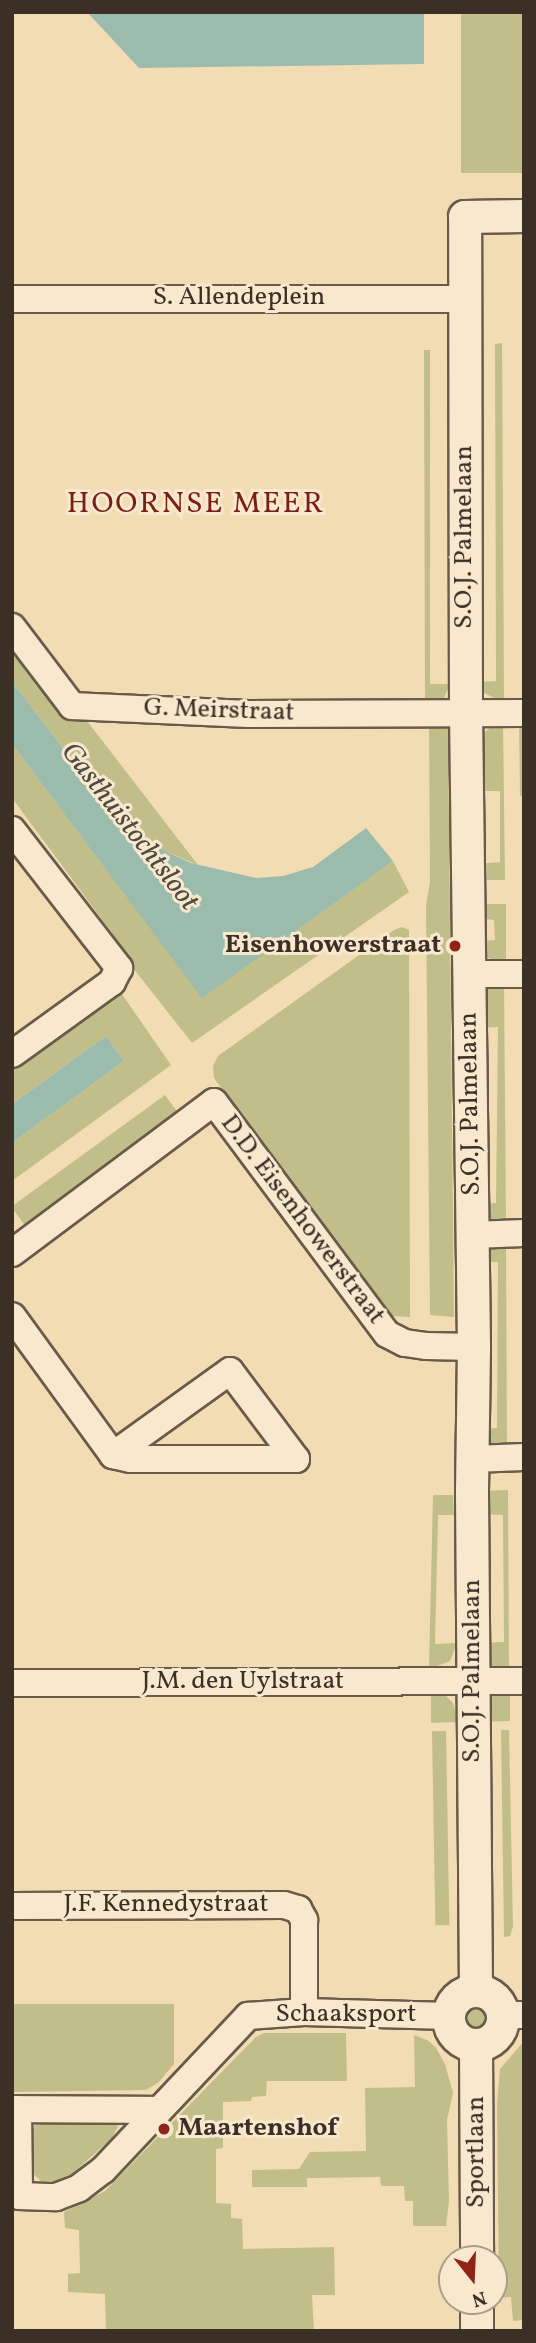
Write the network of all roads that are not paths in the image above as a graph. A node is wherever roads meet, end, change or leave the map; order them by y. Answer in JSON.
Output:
{"nodes":[{"id":1,"x":524,"y":216,"type":"edge"},
{"id":2,"x":12,"y":299,"type":"edge"},
{"id":3,"x":466,"y":299,"type":"junction"},
{"id":4,"x":12,"y":626,"type":"edge"},
{"id":5,"x":466,"y":712,"type":"junction"},
{"id":6,"x":524,"y":713,"type":"edge"},
{"id":7,"x":12,"y":830,"type":"edge"},
{"id":8,"x":469,"y":974,"type":"junction"},
{"id":9,"x":524,"y":974,"type":"edge"},
{"id":10,"x":12,"y":1054,"type":"edge"},
{"id":11,"x":524,"y":1233,"type":"edge"},
{"id":12,"x":473,"y":1235,"type":"junction"},
{"id":13,"x":12,"y":1253,"type":"edge"},
{"id":14,"x":12,"y":1316,"type":"edge"},
{"id":15,"x":474,"y":1347,"type":"junction"},
{"id":16,"x":113,"y":1455,"type":"junction"},
{"id":17,"x":524,"y":1457,"type":"edge"},
{"id":18,"x":472,"y":1459,"type":"junction"},
{"id":19,"x":524,"y":1681,"type":"edge"},
{"id":20,"x":12,"y":1683,"type":"edge"},
{"id":21,"x":473,"y":1683,"type":"junction"},
{"id":22,"x":12,"y":1906,"type":"edge"},
{"id":23,"x":476,"y":1991,"type":"junction"},
{"id":24,"x":304,"y":2012,"type":"junction"},
{"id":25,"x":514,"y":2015,"type":"edge"},
{"id":26,"x":449,"y":2016,"type":"junction"},
{"id":27,"x":476,"y":2045,"type":"junction"},
{"id":28,"x":15,"y":2109,"type":"edge"},
{"id":29,"x":158,"y":2110,"type":"junction"},
{"id":30,"x":477,"y":2245,"type":"edge"}],
"edges":[{"from":1,"to":3,"type":"street","name":"S.O.J. Palmelaan"},
{"from":2,"to":3,"type":"street","name":"S. Allendeplein"},
{"from":3,"to":5,"type":"street","name":"S.O.J. Palmelaan"},
{"from":4,"to":5,"type":"street","name":"G. Meirstraat"},
{"from":5,"to":6,"type":"street"},
{"from":5,"to":8,"type":"street","name":"S.O.J. Palmelaan"},
{"from":7,"to":10,"type":"street"},
{"from":8,"to":9,"type":"street"},
{"from":8,"to":12,"type":"street","name":"S.O.J. Palmelaan"},
{"from":11,"to":12,"type":"street"},
{"from":12,"to":15,"type":"street","name":"S.O.J. Palmelaan"},
{"from":13,"to":15,"type":"street","name":"D.D. Eisenhowerstraat"},
{"from":14,"to":16,"type":"street"},
{"from":15,"to":18,"type":"street","name":"S.O.J. Palmelaan"},
{"from":16,"to":16,"type":"street"},
{"from":17,"to":18,"type":"street"},
{"from":18,"to":21,"type":"street","name":"S.O.J. Palmelaan"},
{"from":19,"to":21,"type":"street","name":"J.M. den Uylstraat"},
{"from":20,"to":21,"type":"street","name":"J.M. den Uylstraat"},
{"from":21,"to":23,"type":"street","name":"S.O.J. Palmelaan"},
{"from":22,"to":24,"type":"street","name":"J.F. Kennedystraat"},
{"from":23,"to":25,"type":"street"},
{"from":23,"to":26,"type":"street"},
{"from":24,"to":26,"type":"street","name":"Schaaksport"},
{"from":24,"to":29,"type":"street","name":"Schaaksport"},
{"from":25,"to":27,"type":"street"},
{"from":26,"to":27,"type":"street"},
{"from":27,"to":30,"type":"street","name":"Sportlaan"},
{"from":28,"to":29,"type":"street","name":"Schaaksport"},
{"from":28,"to":29,"type":"street","name":"Schaaksport"}]}
